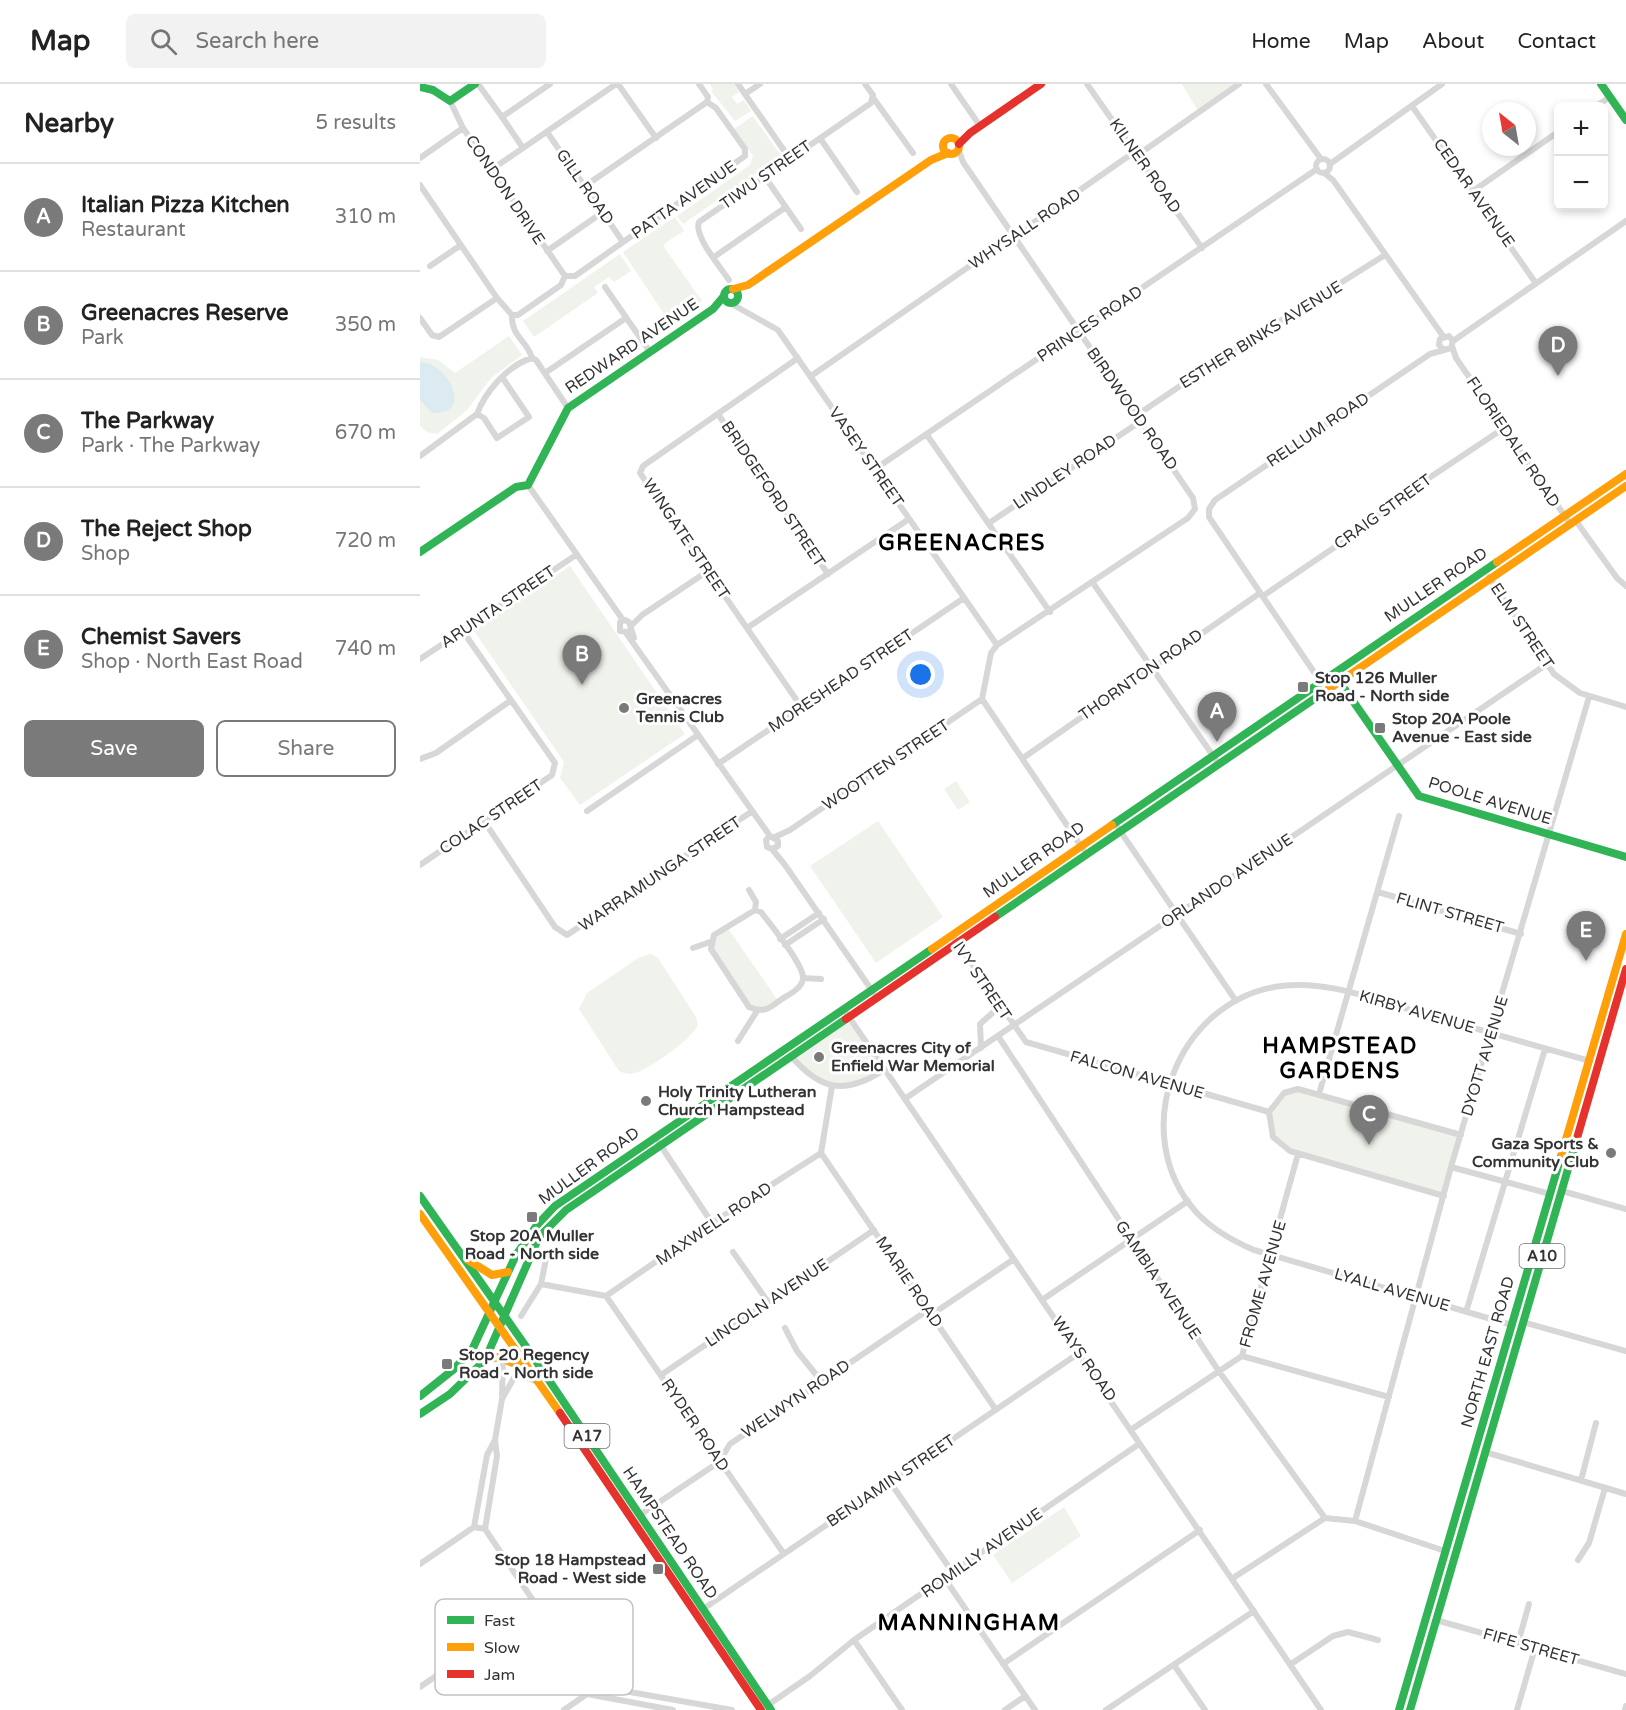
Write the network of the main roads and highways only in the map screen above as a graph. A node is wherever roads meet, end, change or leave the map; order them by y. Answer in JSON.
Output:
{"nodes":[{"id":1,"x":476,"y":84,"type":"edge"},
{"id":2,"x":1041,"y":84,"type":"edge"},
{"id":3,"x":1601,"y":84,"type":"edge"},
{"id":4,"x":424,"y":86,"type":"edge"},
{"id":5,"x":1626,"y":120,"type":"edge"},
{"id":6,"x":1626,"y":474,"type":"edge"},
{"id":7,"x":1626,"y":486,"type":"edge"},
{"id":8,"x":420,"y":552,"type":"edge"},
{"id":9,"x":1333,"y":672,"type":"junction"},
{"id":10,"x":1339,"y":681,"type":"junction"},
{"id":11,"x":1117,"y":826,"type":"junction"},
{"id":12,"x":1626,"y":857,"type":"edge"},
{"id":13,"x":1626,"y":934,"type":"edge"},
{"id":14,"x":1626,"y":969,"type":"edge"},
{"id":15,"x":847,"y":1013,"type":"junction"},
{"id":16,"x":1594,"y":1063,"type":"junction"},
{"id":17,"x":1562,"y":1191,"type":"junction"},
{"id":18,"x":1550,"y":1194,"type":"junction"},
{"id":19,"x":420,"y":1196,"type":"edge"},
{"id":20,"x":420,"y":1214,"type":"edge"},
{"id":21,"x":460,"y":1254,"type":"junction"},
{"id":22,"x":508,"y":1272,"type":"junction"},
{"id":23,"x":495,"y":1302,"type":"junction"},
{"id":24,"x":491,"y":1314,"type":"junction"},
{"id":25,"x":504,"y":1315,"type":"junction"},
{"id":26,"x":1522,"y":1321,"type":"junction"},
{"id":27,"x":1512,"y":1325,"type":"junction"},
{"id":28,"x":500,"y":1327,"type":"junction"},
{"id":29,"x":485,"y":1360,"type":"junction"},
{"id":30,"x":529,"y":1371,"type":"junction"},
{"id":31,"x":420,"y":1396,"type":"edge"},
{"id":32,"x":420,"y":1414,"type":"edge"},
{"id":33,"x":1480,"y":1451,"type":"junction"},
{"id":34,"x":636,"y":1518,"type":"junction"},
{"id":35,"x":1445,"y":1551,"type":"junction"},
{"id":36,"x":1455,"y":1554,"type":"junction"},
{"id":37,"x":1432,"y":1618,"type":"junction"},
{"id":38,"x":765,"y":1709,"type":"edge"},
{"id":39,"x":1399,"y":1710,"type":"edge"},
{"id":40,"x":1410,"y":1710,"type":"edge"}],
"edges":[{"from":1,"to":4,"type":"main road"},
{"from":2,"to":8,"type":"main road","name":"REDWARD AVENUE"},
{"from":3,"to":5,"type":"main road"},
{"from":6,"to":9,"type":"main road","name":"MULLER ROAD"},
{"from":7,"to":10,"type":"main road","name":"MULLER ROAD"},
{"from":9,"to":10,"type":"main road","name":"POOLE AVENUE"},
{"from":9,"to":11,"type":"main road","name":"MULLER ROAD"},
{"from":10,"to":11,"type":"main road","name":"MULLER ROAD"},
{"from":10,"to":12,"type":"main road","name":"POOLE AVENUE"},
{"from":11,"to":15,"type":"main road","name":"MULLER ROAD"},
{"from":13,"to":16,"type":"main road","name":"NORTH EAST ROAD","number":"A10"},
{"from":14,"to":16,"type":"main road","name":"NORTH EAST ROAD","number":"A10"},
{"from":15,"to":22,"type":"main road","name":"MULLER ROAD"},
{"from":15,"to":25,"type":"main road","name":"MULLER ROAD"},
{"from":16,"to":17,"type":"main road","name":"NORTH EAST ROAD","number":"A10"},
{"from":16,"to":18,"type":"main road","name":"NORTH EAST ROAD","number":"A10"},
{"from":17,"to":18,"type":"main road"},
{"from":17,"to":26,"type":"main road","name":"NORTH EAST ROAD","number":"A10"},
{"from":18,"to":27,"type":"main road","name":"NORTH EAST ROAD","number":"A10"},
{"from":19,"to":21,"type":"main road","name":"HAMPSTEAD ROAD","number":"A17"},
{"from":20,"to":24,"type":"main road","name":"HAMPSTEAD ROAD","number":"A17"},
{"from":21,"to":22,"type":"main road"},
{"from":21,"to":23,"type":"main road","name":"HAMPSTEAD ROAD","number":"A17"},
{"from":22,"to":23,"type":"main road","name":"MULLER ROAD"},
{"from":23,"to":24,"type":"main road","name":"MULLER ROAD"},
{"from":23,"to":25,"type":"main road","name":"HAMPSTEAD ROAD","number":"A17"},
{"from":24,"to":28,"type":"main road","name":"HAMPSTEAD ROAD","number":"A17"},
{"from":24,"to":31,"type":"main road","name":"MULLER ROAD"},
{"from":25,"to":28,"type":"main road","name":"MULLER ROAD"},
{"from":25,"to":34,"type":"main road","name":"HAMPSTEAD ROAD","number":"A17"},
{"from":26,"to":27,"type":"main road"},
{"from":26,"to":33,"type":"main road","name":"NORTH EAST ROAD","number":"A10"},
{"from":27,"to":33,"type":"main road","name":"NORTH EAST ROAD","number":"A10"},
{"from":28,"to":29,"type":"main road","name":"MULLER ROAD"},
{"from":28,"to":30,"type":"main road","name":"HAMPSTEAD ROAD","number":"A17"},
{"from":29,"to":30,"type":"main road"},
{"from":29,"to":32,"type":"main road"},
{"from":30,"to":34,"type":"main road","name":"HAMPSTEAD ROAD","number":"A17"},
{"from":33,"to":35,"type":"main road","name":"NORTH EAST ROAD","number":"A10"},
{"from":33,"to":36,"type":"main road","name":"NORTH EAST ROAD","number":"A10"},
{"from":34,"to":38,"type":"main road","name":"HAMPSTEAD ROAD","number":"A17"},
{"from":35,"to":36,"type":"main road"},
{"from":35,"to":37,"type":"main road","name":"NORTH EAST ROAD","number":"A10"},
{"from":36,"to":37,"type":"main road","name":"NORTH EAST ROAD","number":"A10"},
{"from":37,"to":39,"type":"main road","name":"NORTH EAST ROAD","number":"A10"},
{"from":37,"to":40,"type":"main road","name":"NORTH EAST ROAD","number":"A10"}]}
